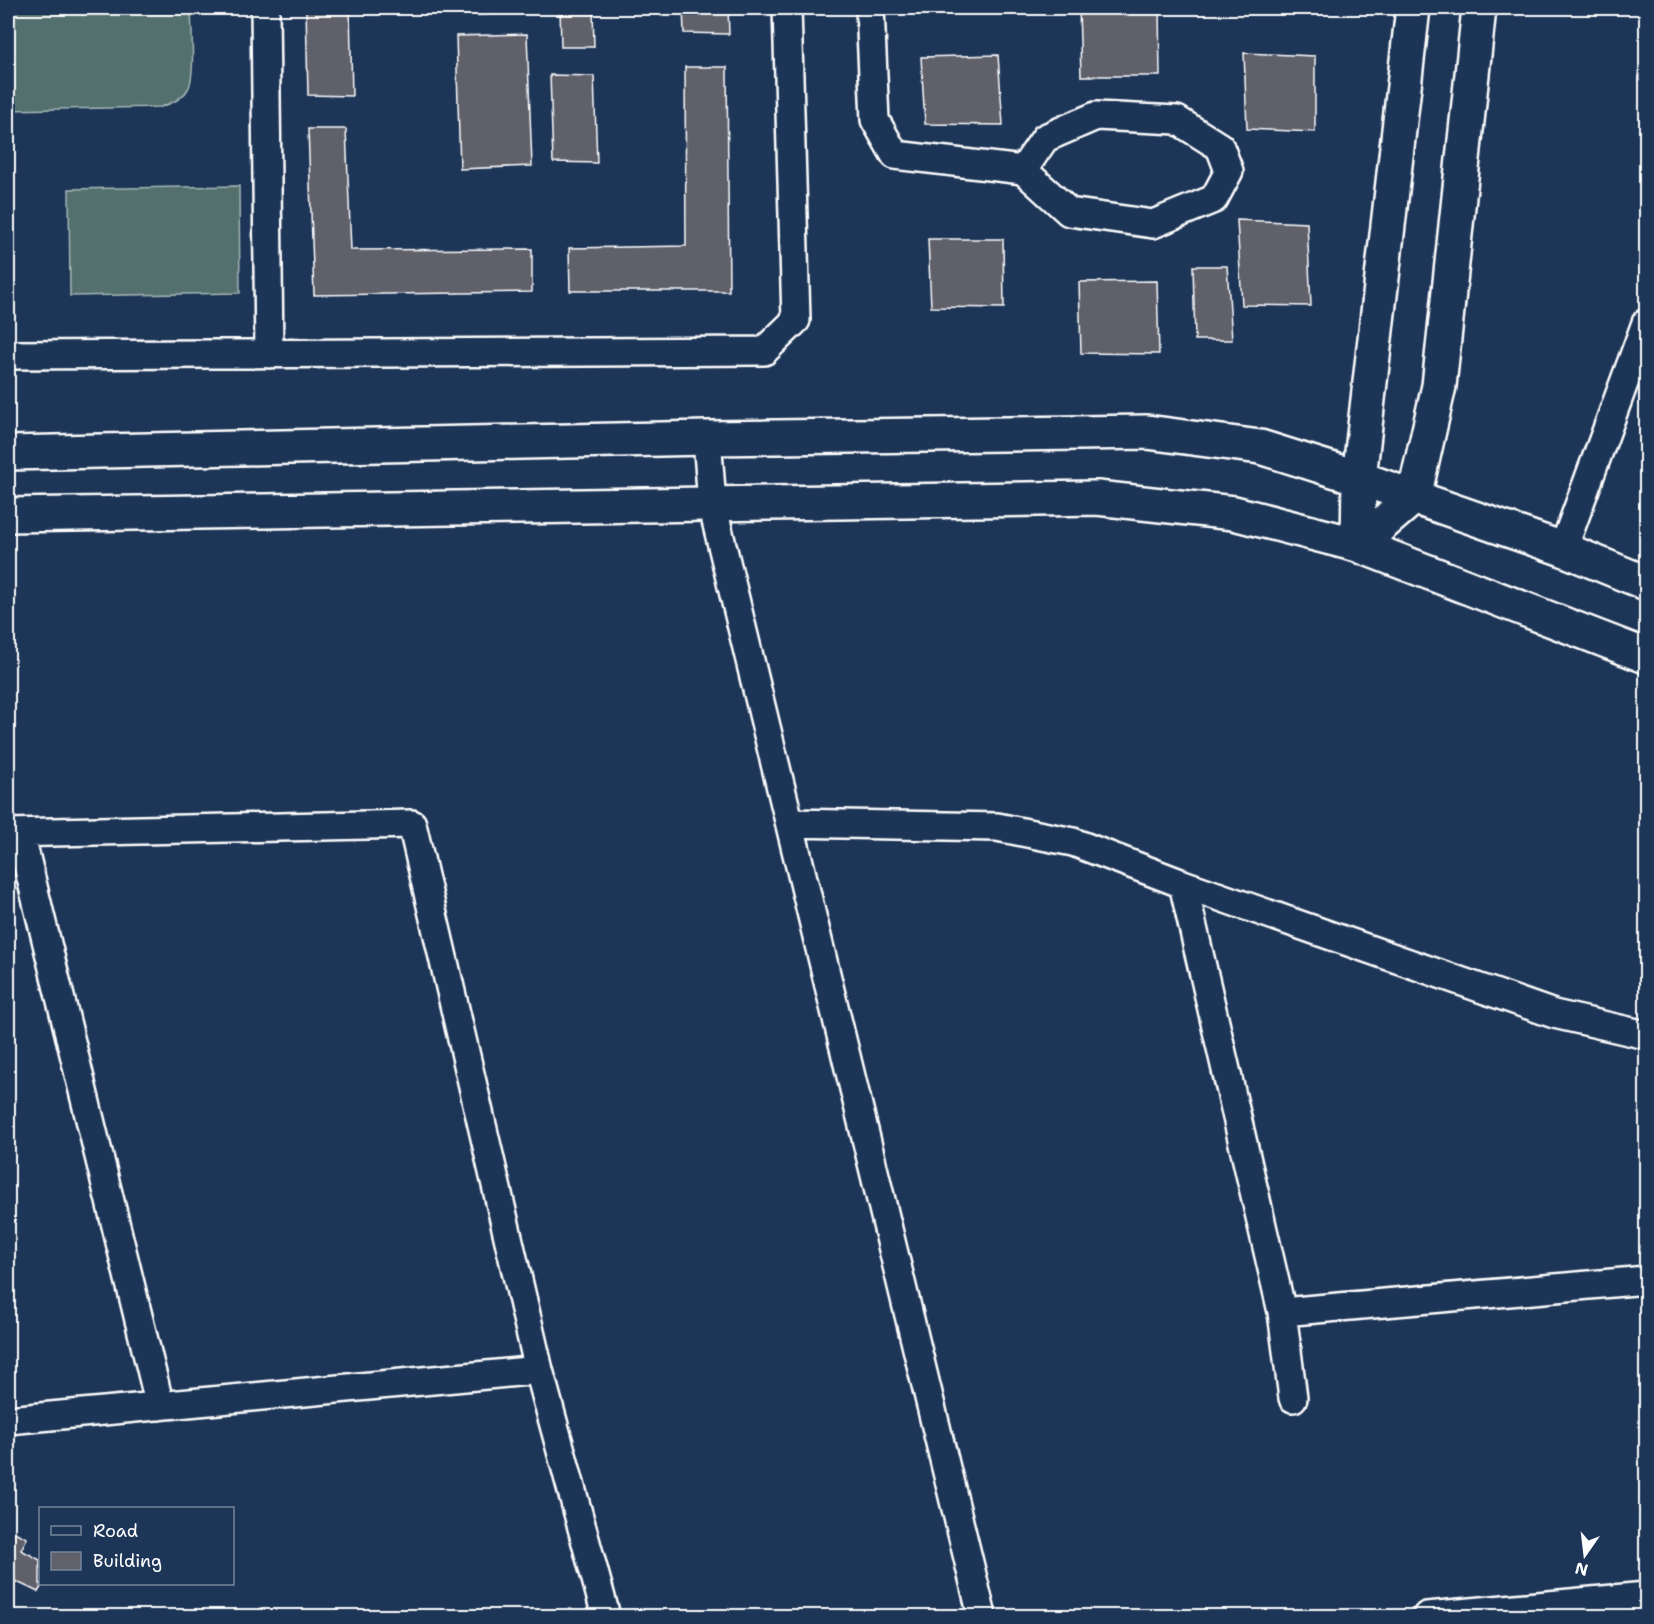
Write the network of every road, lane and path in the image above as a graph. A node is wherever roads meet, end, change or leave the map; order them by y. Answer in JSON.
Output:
{"nodes":[{"id":1,"x":265,"y":8,"type":"edge"},
{"id":2,"x":787,"y":8,"type":"edge"},
{"id":3,"x":870,"y":8,"type":"edge"},
{"id":4,"x":1413,"y":8,"type":"edge"},
{"id":5,"x":1479,"y":8,"type":"edge"},
{"id":6,"x":1023,"y":170,"type":"junction"},
{"id":7,"x":1647,"y":323,"type":"edge"},
{"id":8,"x":269,"y":354,"type":"junction"},
{"id":9,"x":8,"y":355,"type":"edge"},
{"id":10,"x":707,"y":438,"type":"junction"},
{"id":11,"x":8,"y":453,"type":"edge"},
{"id":12,"x":1359,"y":478,"type":"junction"},
{"id":13,"x":1414,"y":497,"type":"junction"},
{"id":14,"x":712,"y":504,"type":"junction"},
{"id":15,"x":8,"y":515,"type":"edge"},
{"id":16,"x":1358,"y":545,"type":"junction"},
{"id":17,"x":1563,"y":549,"type":"junction"},
{"id":18,"x":1646,"y":579,"type":"edge"},
{"id":19,"x":1647,"y":656,"type":"edge"},
{"id":20,"x":790,"y":823,"type":"junction"},
{"id":21,"x":14,"y":833,"type":"edge"},
{"id":22,"x":1183,"y":884,"type":"junction"},
{"id":23,"x":1647,"y":1035,"type":"edge"},
{"id":24,"x":1647,"y":1280,"type":"edge"},
{"id":25,"x":1282,"y":1312,"type":"junction"},
{"id":26,"x":539,"y":1370,"type":"junction"},
{"id":27,"x":1293,"y":1398,"type":"dead end"},
{"id":28,"x":160,"y":1406,"type":"junction"},
{"id":29,"x":8,"y":1420,"type":"edge"},
{"id":30,"x":1647,"y":1596,"type":"edge"},
{"id":31,"x":606,"y":1617,"type":"edge"},
{"id":32,"x":982,"y":1617,"type":"edge"},
{"id":33,"x":1427,"y":1617,"type":"edge"}],
"edges":[{"from":1,"to":8,"type":"street"},
{"from":2,"to":8,"type":"street"},
{"from":3,"to":6,"type":"street"},
{"from":4,"to":12,"type":"main road"},
{"from":5,"to":13,"type":"main road"},
{"from":6,"to":6,"type":"street"},
{"from":7,"to":17,"type":"street"},
{"from":8,"to":9,"type":"street"},
{"from":10,"to":11,"type":"main road"},
{"from":10,"to":12,"type":"main road"},
{"from":10,"to":14,"type":"street"},
{"from":12,"to":13,"type":"main road"},
{"from":12,"to":16,"type":"main road"},
{"from":13,"to":16,"type":"main road"},
{"from":13,"to":17,"type":"main road"},
{"from":14,"to":15,"type":"main road"},
{"from":14,"to":16,"type":"main road"},
{"from":14,"to":20,"type":"street"},
{"from":16,"to":19,"type":"main road"},
{"from":17,"to":18,"type":"main road"},
{"from":20,"to":22,"type":"street"},
{"from":20,"to":32,"type":"street"},
{"from":21,"to":26,"type":"street"},
{"from":21,"to":28,"type":"street"},
{"from":22,"to":23,"type":"street"},
{"from":22,"to":25,"type":"street"},
{"from":24,"to":25,"type":"street"},
{"from":25,"to":27,"type":"street"},
{"from":26,"to":28,"type":"street"},
{"from":26,"to":31,"type":"street"},
{"from":28,"to":29,"type":"street"},
{"from":30,"to":33,"type":"street"}]}
